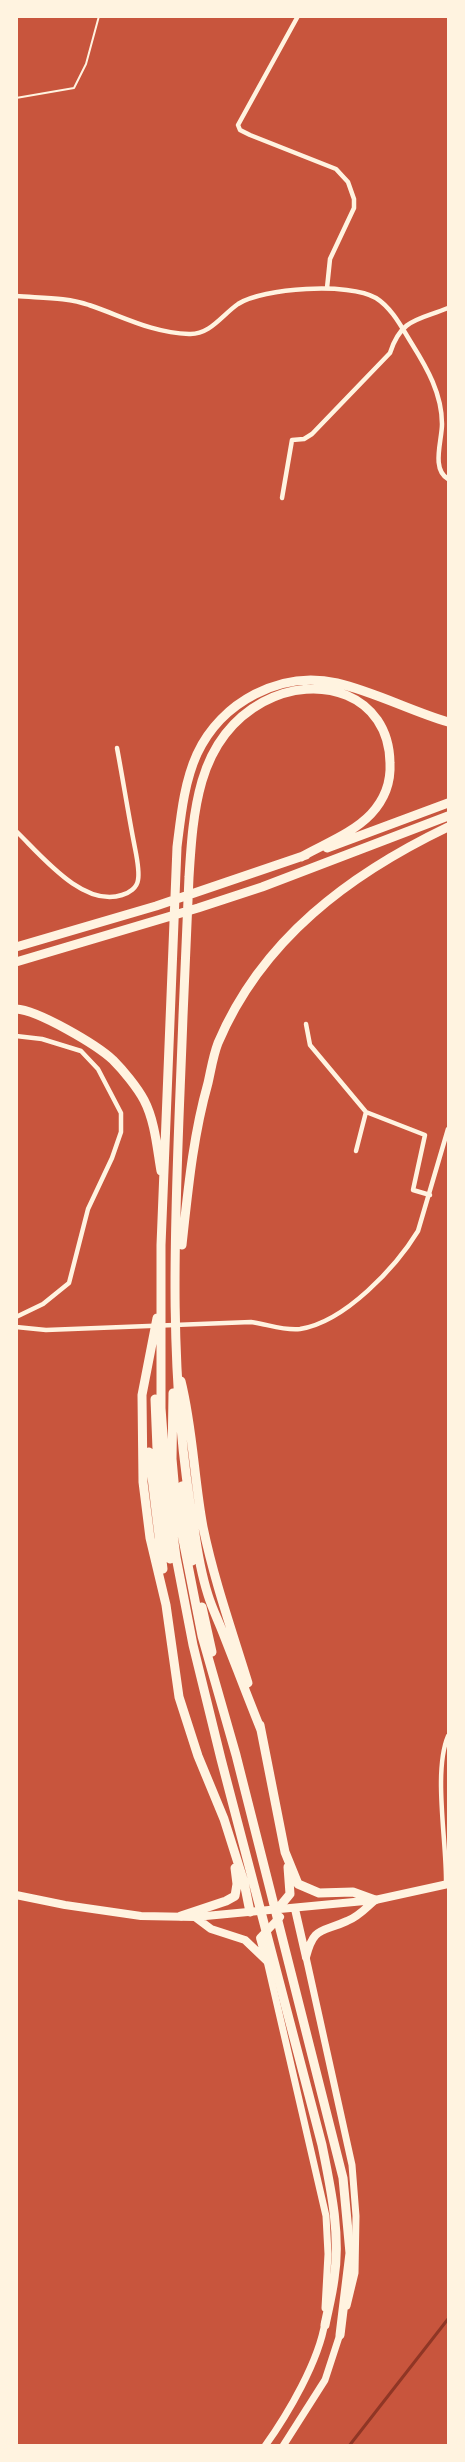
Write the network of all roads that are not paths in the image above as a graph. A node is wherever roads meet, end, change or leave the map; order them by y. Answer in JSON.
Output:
{"nodes":[{"id":1,"x":99,"y":16,"type":"edge"},
{"id":2,"x":298,"y":16,"type":"edge"},
{"id":3,"x":16,"y":98,"type":"edge"},
{"id":4,"x":327,"y":288,"type":"junction"},
{"id":5,"x":16,"y":296,"type":"edge"},
{"id":6,"x":448,"y":308,"type":"edge"},
{"id":7,"x":402,"y":328,"type":"junction"},
{"id":8,"x":448,"y":479,"type":"edge"},
{"id":9,"x":282,"y":498,"type":"dead end"},
{"id":10,"x":448,"y":722,"type":"edge"},
{"id":11,"x":117,"y":748,"type":"dead end"},
{"id":12,"x":448,"y":803,"type":"edge"},
{"id":13,"x":448,"y":816,"type":"edge"},
{"id":14,"x":448,"y":827,"type":"edge"},
{"id":15,"x":16,"y":831,"type":"edge"},
{"id":16,"x":301,"y":857,"type":"junction"},
{"id":17,"x":16,"y":947,"type":"edge"},
{"id":18,"x":16,"y":962,"type":"edge"},
{"id":19,"x":16,"y":1009,"type":"edge"},
{"id":20,"x":306,"y":1024,"type":"dead end"},
{"id":21,"x":16,"y":1036,"type":"edge"},
{"id":22,"x":366,"y":1112,"type":"junction"},
{"id":23,"x":448,"y":1129,"type":"edge"},
{"id":24,"x":356,"y":1150,"type":"dead end"},
{"id":25,"x":430,"y":1195,"type":"junction"},
{"id":26,"x":161,"y":1245,"type":"junction"},
{"id":27,"x":162,"y":1298,"type":"junction"},
{"id":28,"x":176,"y":1310,"type":"junction"},
{"id":29,"x":16,"y":1317,"type":"edge"},
{"id":30,"x":16,"y":1327,"type":"edge"},
{"id":31,"x":176,"y":1364,"type":"junction"},
{"id":32,"x":177,"y":1403,"type":"junction"},
{"id":33,"x":261,"y":1730,"type":"junction"},
{"id":34,"x":229,"y":1731,"type":"junction"},
{"id":35,"x":448,"y":1736,"type":"edge"},
{"id":36,"x":224,"y":1819,"type":"junction"},
{"id":37,"x":285,"y":1852,"type":"junction"},
{"id":38,"x":448,"y":1884,"type":"edge"},
{"id":39,"x":16,"y":1895,"type":"edge"},
{"id":40,"x":375,"y":1900,"type":"junction"},
{"id":41,"x":291,"y":1909,"type":"junction"},
{"id":42,"x":276,"y":1911,"type":"junction"},
{"id":43,"x":250,"y":1912,"type":"junction"},
{"id":44,"x":181,"y":1916,"type":"junction"},
{"id":45,"x":195,"y":1917,"type":"junction"},
{"id":46,"x":306,"y":1957,"type":"junction"},
{"id":47,"x":267,"y":1961,"type":"junction"},
{"id":48,"x":325,"y":2325,"type":"junction"},
{"id":49,"x":340,"y":2335,"type":"junction"},
{"id":50,"x":265,"y":2445,"type":"edge"},
{"id":51,"x":283,"y":2445,"type":"edge"}],
"edges":[{"from":1,"to":3,"type":"lane"},
{"from":2,"to":4,"type":"street"},
{"from":4,"to":5,"type":"street"},
{"from":4,"to":7,"type":"street"},
{"from":6,"to":7,"type":"street"},
{"from":7,"to":8,"type":"street"},
{"from":7,"to":9,"type":"street"},
{"from":10,"to":26,"type":"highway"},
{"from":11,"to":15,"type":"street"},
{"from":12,"to":16,"type":"highway"},
{"from":13,"to":18,"type":"highway"},
{"from":14,"to":28,"type":"highway"},
{"from":16,"to":17,"type":"highway"},
{"from":16,"to":28,"type":"highway"},
{"from":19,"to":26,"type":"highway"},
{"from":20,"to":22,"type":"street"},
{"from":21,"to":29,"type":"street"},
{"from":22,"to":24,"type":"street"},
{"from":22,"to":25,"type":"street"},
{"from":23,"to":25,"type":"street"},
{"from":25,"to":30,"type":"street"},
{"from":26,"to":27,"type":"highway"},
{"from":27,"to":36,"type":"highway"},
{"from":27,"to":48,"type":"highway"},
{"from":28,"to":31,"type":"highway"},
{"from":31,"to":32,"type":"highway"},
{"from":31,"to":33,"type":"highway"},
{"from":31,"to":34,"type":"highway"},
{"from":32,"to":33,"type":"highway"},
{"from":32,"to":34,"type":"highway"},
{"from":33,"to":37,"type":"highway"},
{"from":34,"to":49,"type":"highway"},
{"from":35,"to":38,"type":"street"},
{"from":36,"to":43,"type":"highway"},
{"from":36,"to":44,"type":"highway"},
{"from":37,"to":40,"type":"highway"},
{"from":37,"to":42,"type":"highway"},
{"from":38,"to":40,"type":"main road"},
{"from":39,"to":44,"type":"main road"},
{"from":40,"to":41,"type":"main road"},
{"from":40,"to":46,"type":"main road"},
{"from":41,"to":42,"type":"main road"},
{"from":41,"to":46,"type":"main road"},
{"from":41,"to":47,"type":"main road"},
{"from":42,"to":43,"type":"main road"},
{"from":43,"to":45,"type":"main road"},
{"from":44,"to":45,"type":"main road"},
{"from":45,"to":47,"type":"main road"},
{"from":46,"to":49,"type":"main road"},
{"from":47,"to":48,"type":"main road"},
{"from":48,"to":50,"type":"main road"},
{"from":49,"to":51,"type":"main road"}]}
